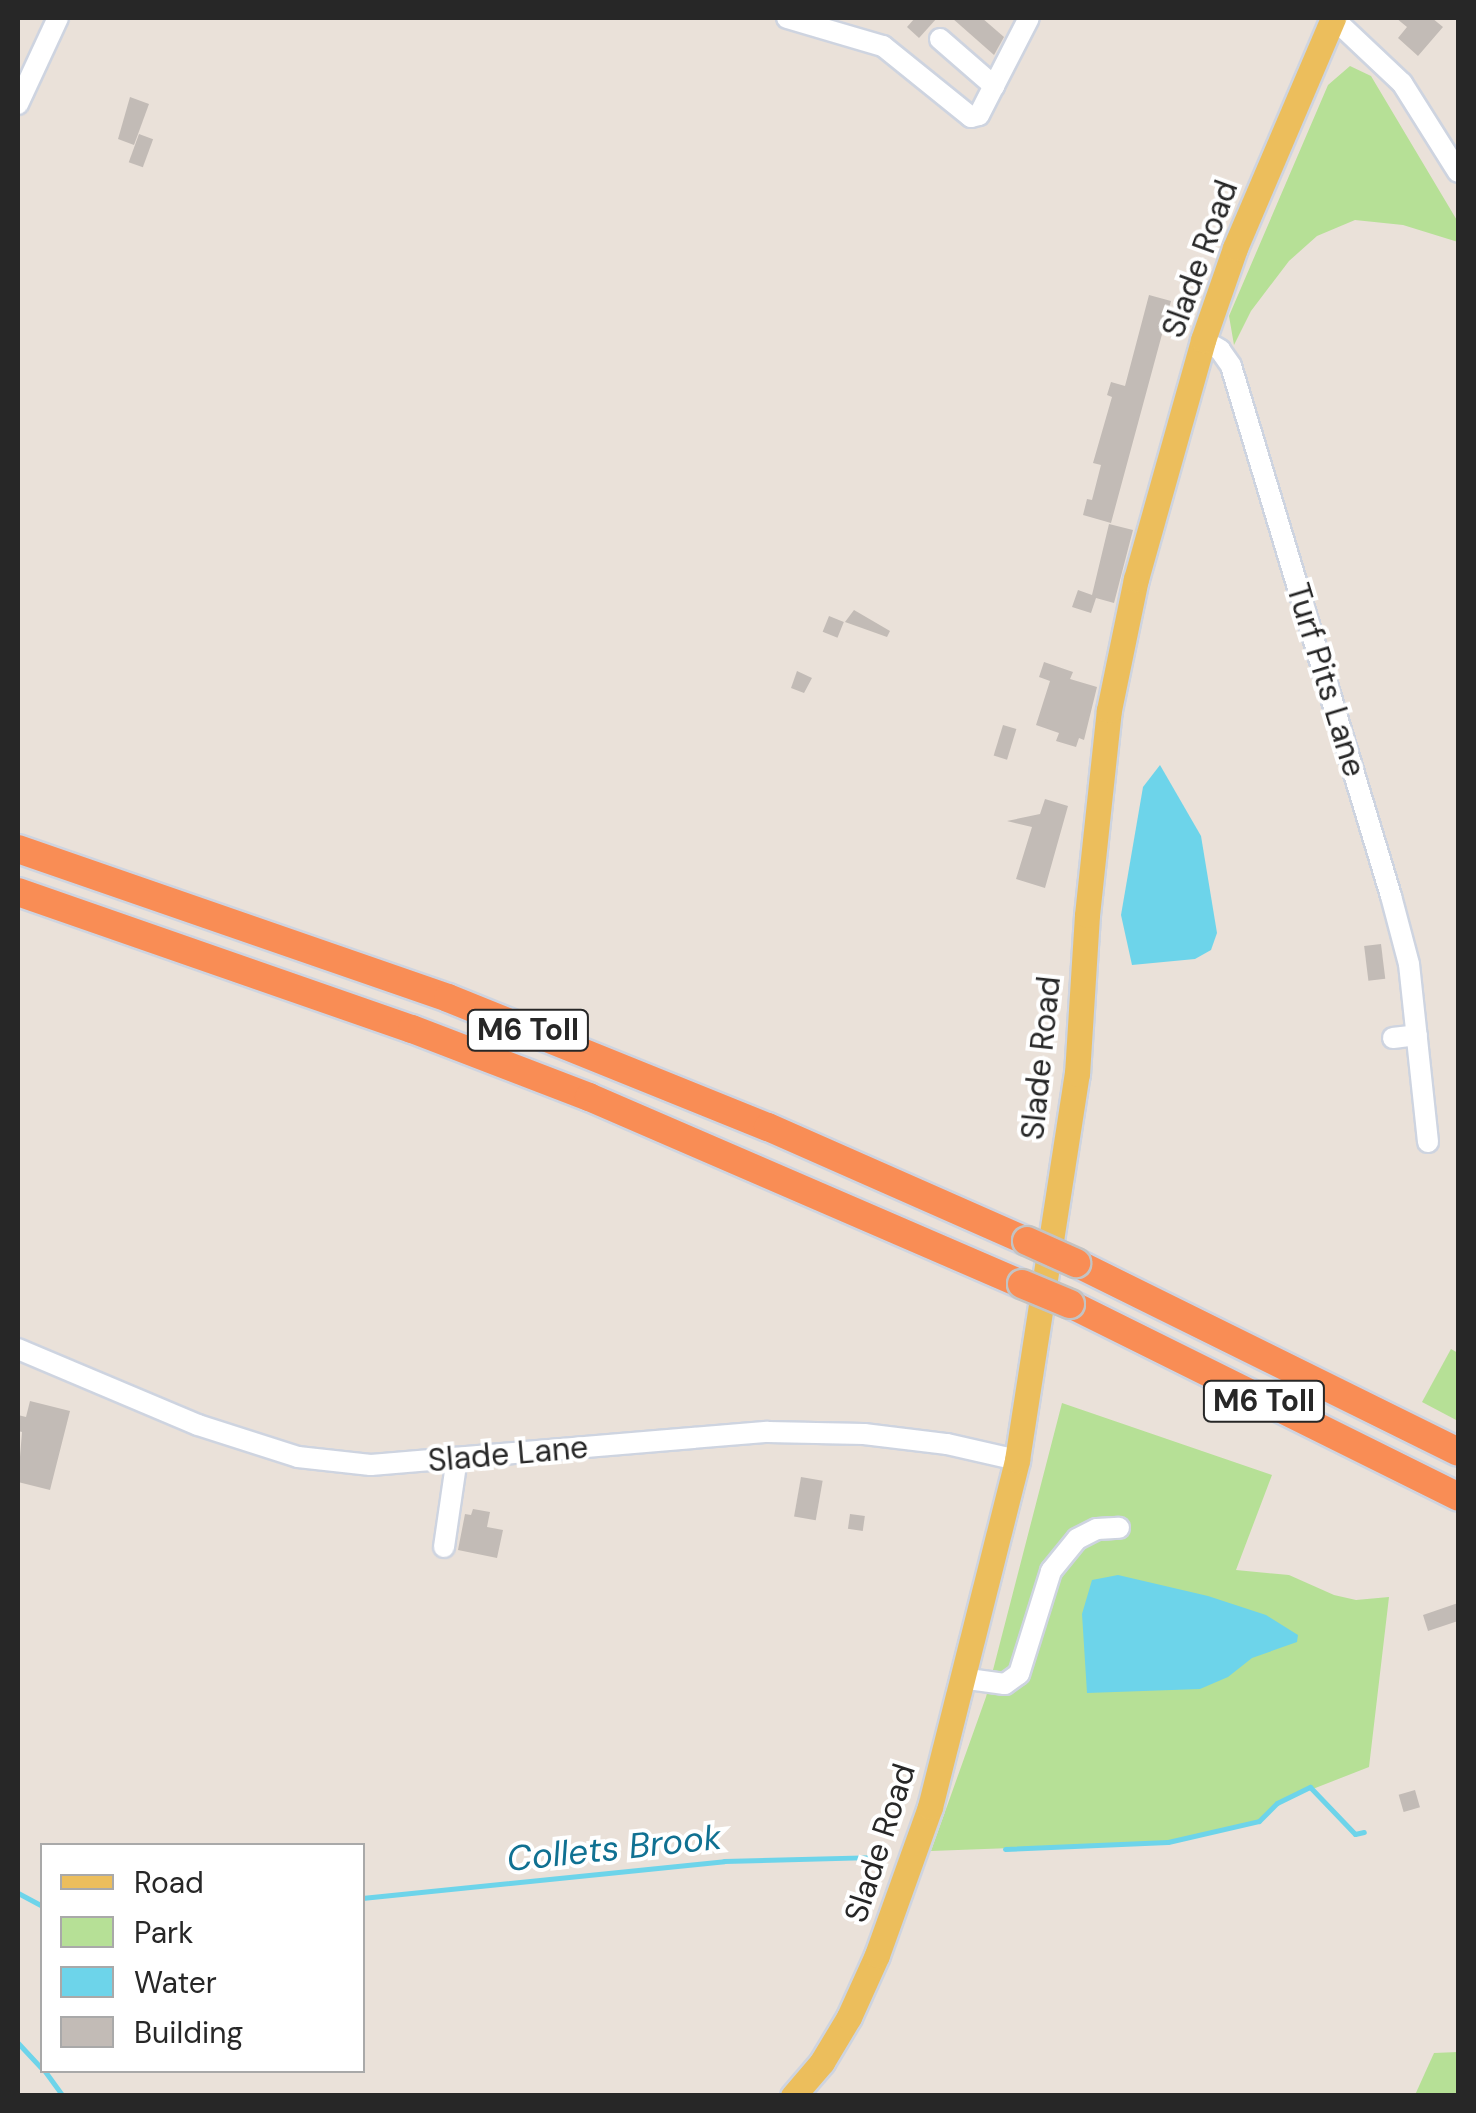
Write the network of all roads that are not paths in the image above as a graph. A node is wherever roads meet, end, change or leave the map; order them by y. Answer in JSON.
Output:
{"nodes":[{"id":1,"x":58,"y":18,"type":"edge"},
{"id":2,"x":787,"y":18,"type":"edge"},
{"id":3,"x":1030,"y":18,"type":"edge"},
{"id":4,"x":1333,"y":18,"type":"edge"},
{"id":5,"x":858,"y":27,"type":"edge"},
{"id":6,"x":940,"y":38,"type":"dead end"},
{"id":7,"x":994,"y":86,"type":"junction"},
{"id":8,"x":18,"y":104,"type":"edge"},
{"id":9,"x":1458,"y":172,"type":"edge"},
{"id":10,"x":1203,"y":340,"type":"junction"},
{"id":11,"x":18,"y":849,"type":"edge"},
{"id":12,"x":18,"y":892,"type":"edge"},
{"id":13,"x":1417,"y":1035,"type":"junction"},
{"id":14,"x":1393,"y":1038,"type":"dead end"},
{"id":15,"x":1428,"y":1142,"type":"dead end"},
{"id":16,"x":18,"y":1349,"type":"edge"},
{"id":17,"x":1458,"y":1452,"type":"edge"},
{"id":18,"x":457,"y":1458,"type":"junction"},
{"id":19,"x":1017,"y":1460,"type":"junction"},
{"id":20,"x":1458,"y":1496,"type":"edge"},
{"id":21,"x":1119,"y":1528,"type":"dead end"},
{"id":22,"x":444,"y":1547,"type":"dead end"},
{"id":23,"x":961,"y":1678,"type":"junction"},
{"id":24,"x":793,"y":2096,"type":"edge"}],
"edges":[{"from":1,"to":8,"type":"street"},
{"from":2,"to":5,"type":"street"},
{"from":3,"to":7,"type":"street"},
{"from":4,"to":9,"type":"street"},
{"from":4,"to":10,"type":"main road","name":"Slade Road"},
{"from":5,"to":7,"type":"street"},
{"from":6,"to":7,"type":"street"},
{"from":10,"to":13,"type":"street","name":"Turf Pits Lane"},
{"from":10,"to":19,"type":"main road","name":"Slade Road"},
{"from":11,"to":17,"type":"highway","number":"M6 Toll","bridge":true},
{"from":12,"to":20,"type":"highway","number":"M6 Toll","bridge":true},
{"from":13,"to":14,"type":"street"},
{"from":13,"to":15,"type":"street","name":"Turf Pits Lane"},
{"from":16,"to":18,"type":"street","name":"Slade Lane"},
{"from":18,"to":19,"type":"street","name":"Slade Lane"},
{"from":18,"to":22,"type":"street"},
{"from":19,"to":23,"type":"main road","name":"Slade Road"},
{"from":21,"to":23,"type":"street"},
{"from":23,"to":24,"type":"main road","name":"Slade Road"}]}
